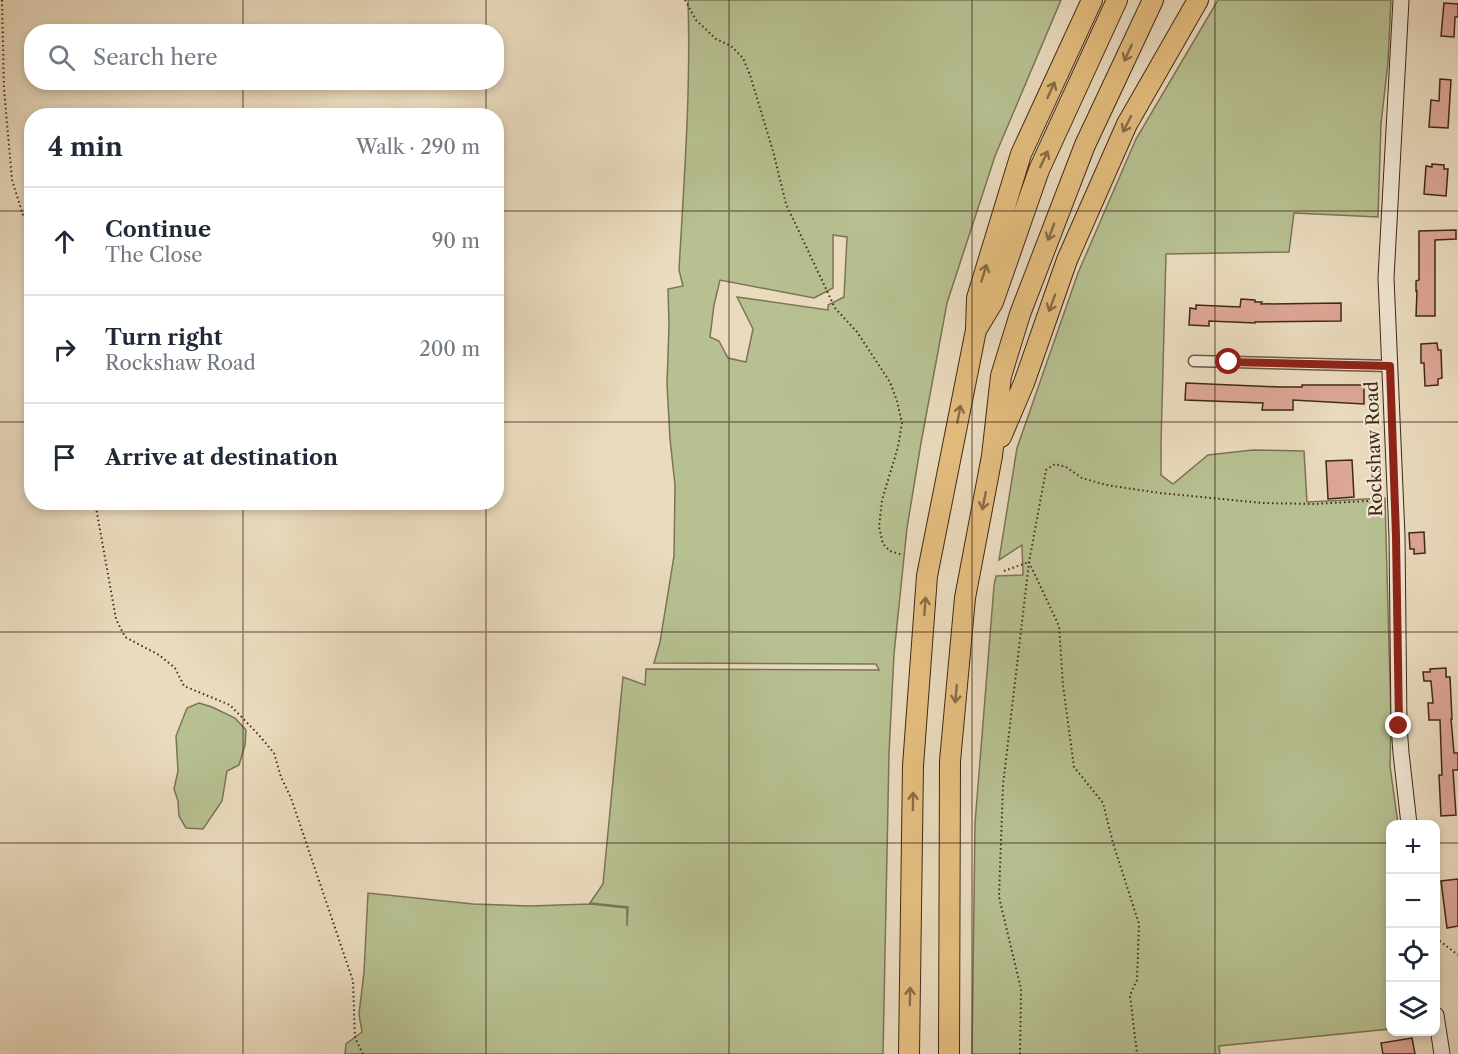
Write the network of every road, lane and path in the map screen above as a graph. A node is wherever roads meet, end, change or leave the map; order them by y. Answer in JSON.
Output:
{"nodes":[{"id":1,"x":2,"y":0,"type":"edge"},
{"id":2,"x":685,"y":0,"type":"edge"},
{"id":3,"x":1092,"y":0,"type":"edge"},
{"id":4,"x":1117,"y":0,"type":"edge"},
{"id":5,"x":1153,"y":0,"type":"edge"},
{"id":6,"x":1198,"y":0,"type":"edge"},
{"id":7,"x":1401,"y":0,"type":"edge"},
{"id":8,"x":24,"y":217,"type":"edge"},
{"id":9,"x":976,"y":330,"type":"junction"},
{"id":10,"x":1194,"y":361,"type":"dead end"},
{"id":11,"x":1390,"y":366,"type":"junction"},
{"id":12,"x":992,"y":456,"type":"junction"},
{"id":13,"x":1395,"y":500,"type":"junction"},
{"id":14,"x":96,"y":510,"type":"edge"},
{"id":15,"x":903,"y":555,"type":"dead end"},
{"id":16,"x":1029,"y":562,"type":"junction"},
{"id":17,"x":1004,"y":571,"type":"dead end"},
{"id":18,"x":1408,"y":820,"type":"edge"},
{"id":19,"x":1440,"y":941,"type":"edge"},
{"id":20,"x":1458,"y":955,"type":"edge"},
{"id":21,"x":1439,"y":1036,"type":"edge"},
{"id":22,"x":363,"y":1054,"type":"edge"},
{"id":23,"x":909,"y":1054,"type":"edge"},
{"id":24,"x":949,"y":1054,"type":"edge"},
{"id":25,"x":1020,"y":1054,"type":"edge"},
{"id":26,"x":1137,"y":1054,"type":"edge"},
{"id":27,"x":1442,"y":1054,"type":"edge"}],
"edges":[{"from":1,"to":8,"type":"path"},
{"from":2,"to":15,"type":"path"},
{"from":9,"to":3,"type":"highway","one_way":true},
{"from":9,"to":4,"type":"highway","one_way":true},
{"from":5,"to":12,"type":"highway","one_way":true},
{"from":6,"to":12,"type":"highway","one_way":true},
{"from":7,"to":11,"type":"street","name":"Rockshaw Road"},
{"from":23,"to":9,"type":"highway","one_way":true},
{"from":10,"to":11,"type":"street"},
{"from":11,"to":13,"type":"street","name":"Rockshaw Road"},
{"from":12,"to":24,"type":"highway","one_way":true},
{"from":13,"to":16,"type":"path"},
{"from":13,"to":18,"type":"street","name":"Rockshaw Road"},
{"from":14,"to":22,"type":"path"},
{"from":16,"to":17,"type":"path"},
{"from":16,"to":25,"type":"path"},
{"from":16,"to":26,"type":"path"},
{"from":19,"to":20,"type":"path"},
{"from":21,"to":27,"type":"street"}]}
